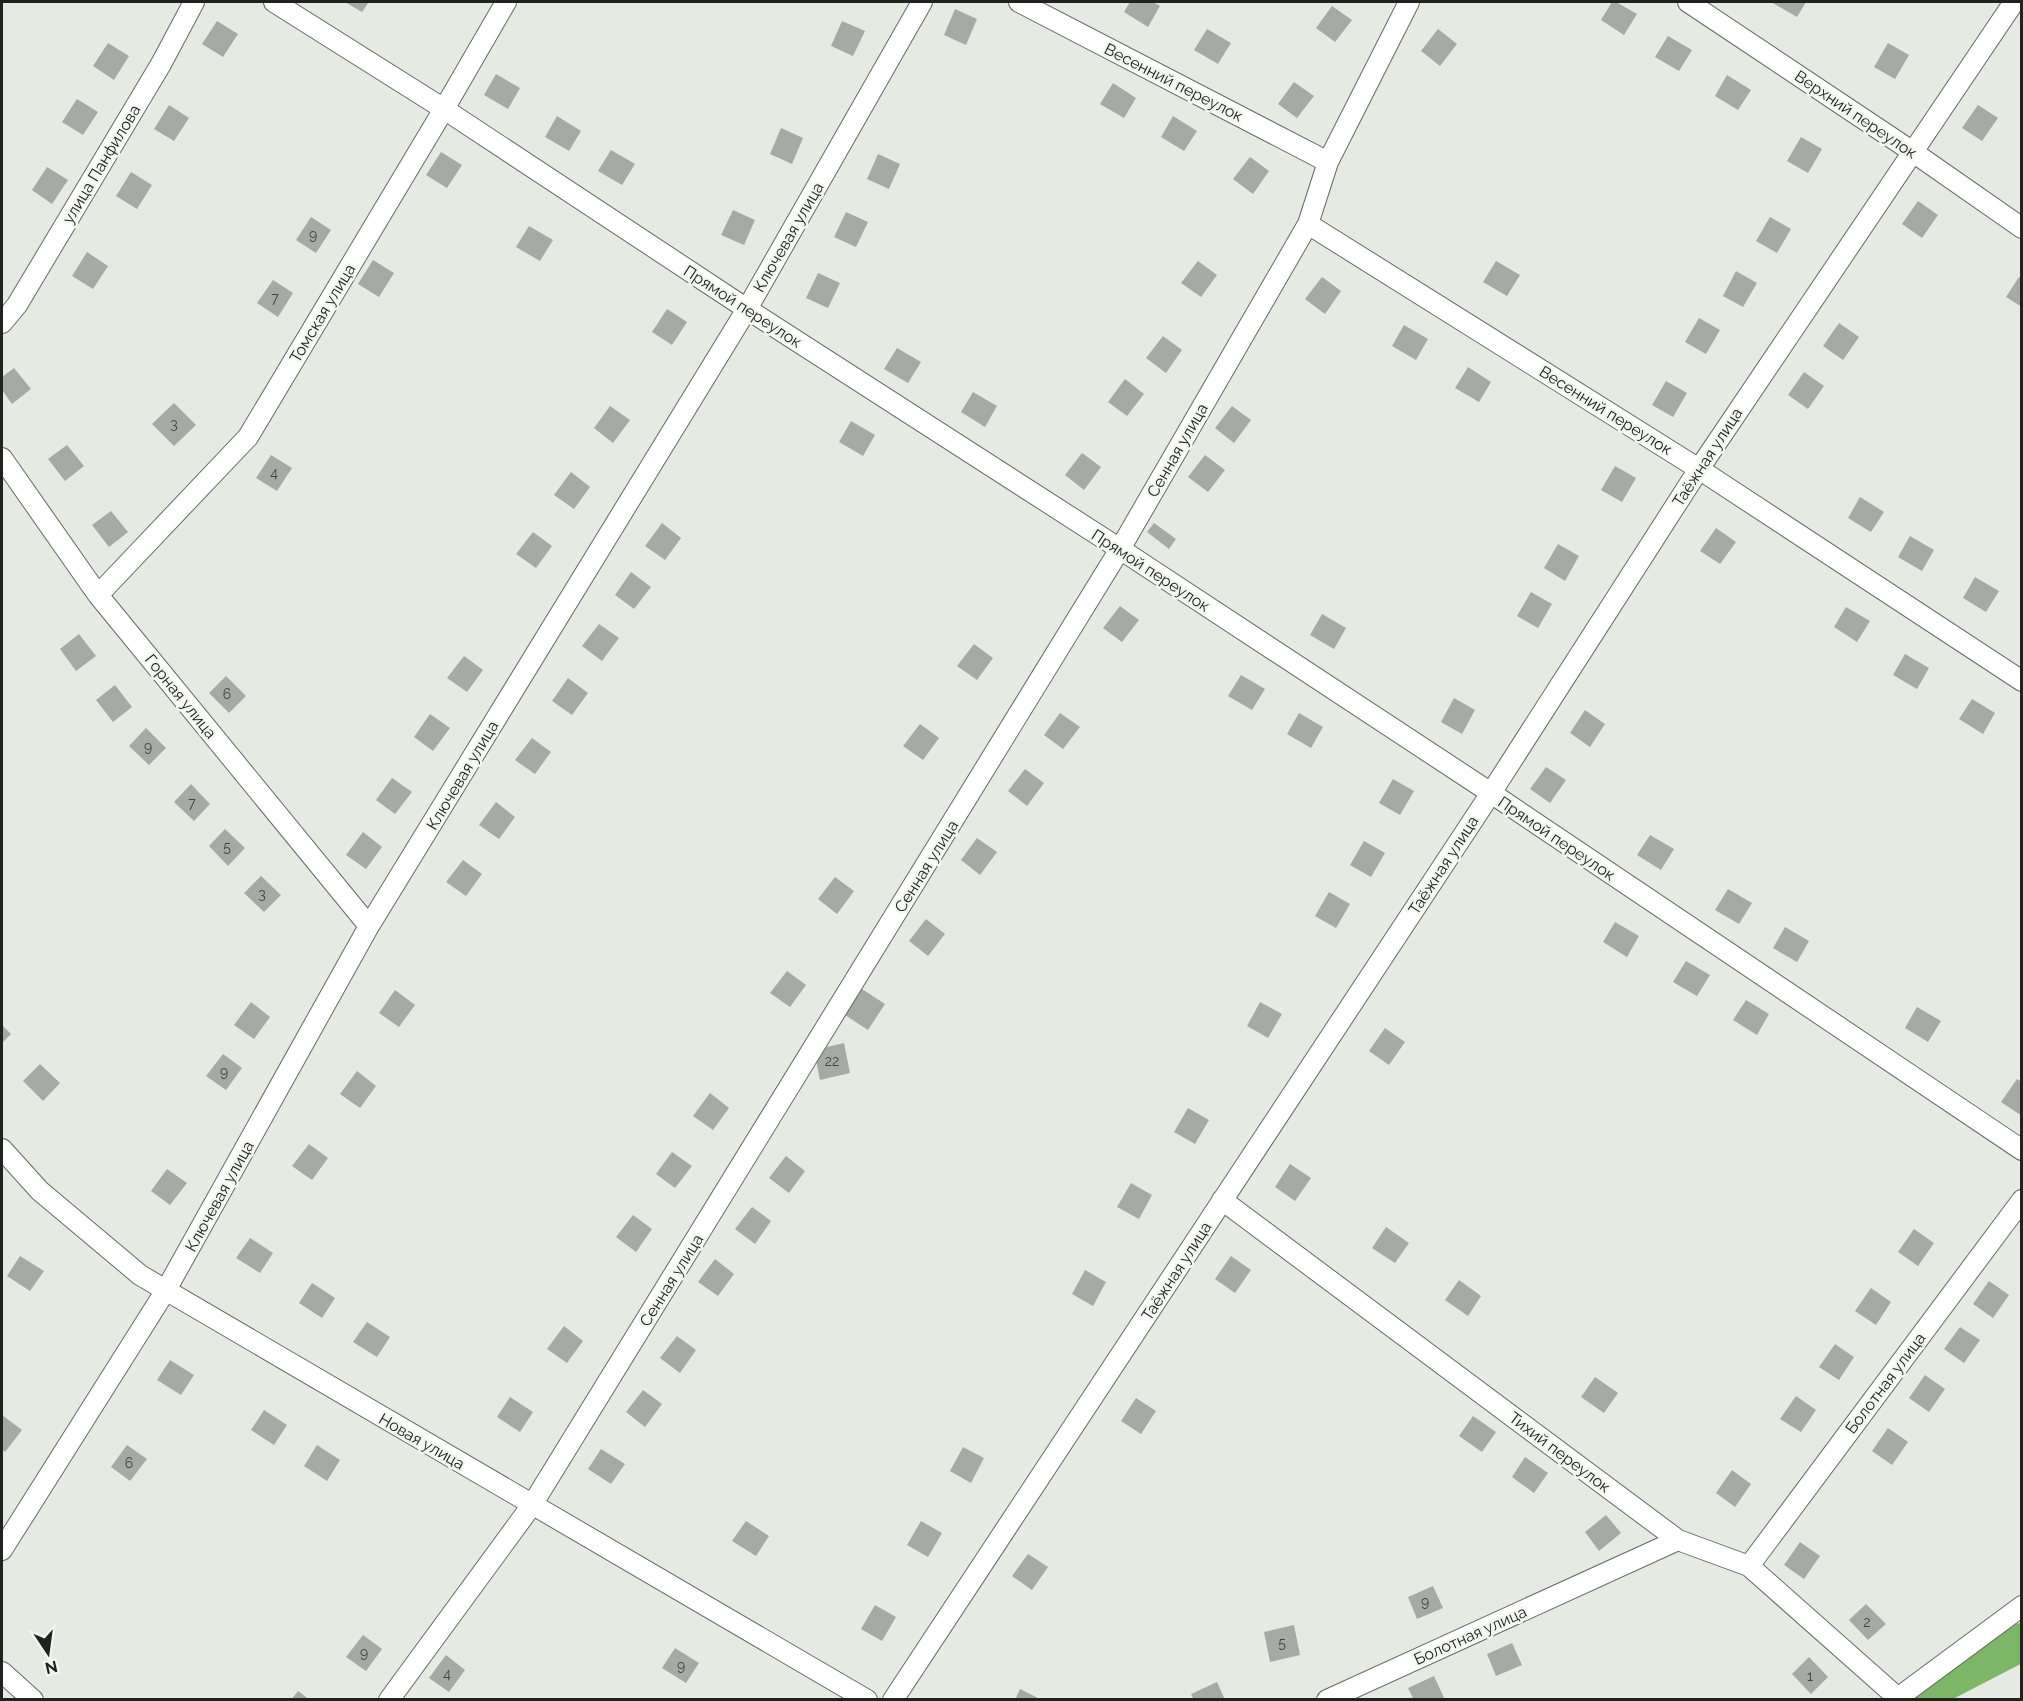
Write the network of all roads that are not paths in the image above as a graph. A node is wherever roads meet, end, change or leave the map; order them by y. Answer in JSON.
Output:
{"nodes":[{"id":1,"x":194,"y":2,"type":"edge"},
{"id":2,"x":274,"y":2,"type":"edge"},
{"id":3,"x":506,"y":2,"type":"edge"},
{"id":4,"x":922,"y":2,"type":"edge"},
{"id":5,"x":1019,"y":2,"type":"edge"},
{"id":6,"x":1409,"y":2,"type":"edge"},
{"id":7,"x":1688,"y":2,"type":"edge"},
{"id":8,"x":2014,"y":2,"type":"edge"},
{"id":9,"x":444,"y":109,"type":"junction"},
{"id":10,"x":1913,"y":152,"type":"junction"},
{"id":11,"x":1328,"y":162,"type":"junction"},
{"id":12,"x":1308,"y":225,"type":"junction"},
{"id":13,"x":2022,"y":228,"type":"edge"},
{"id":14,"x":747,"y":309,"type":"junction"},
{"id":15,"x":2,"y":323,"type":"edge"},
{"id":16,"x":2,"y":458,"type":"edge"},
{"id":17,"x":1699,"y":468,"type":"junction"},
{"id":18,"x":1120,"y":549,"type":"junction"},
{"id":19,"x":98,"y":595,"type":"junction"},
{"id":20,"x":2022,"y":681,"type":"edge"},
{"id":21,"x":1491,"y":793,"type":"junction"},
{"id":22,"x":369,"y":926,"type":"junction"},
{"id":23,"x":2,"y":1149,"type":"edge"},
{"id":24,"x":2022,"y":1150,"type":"edge"},
{"id":25,"x":1222,"y":1200,"type":"junction"},
{"id":26,"x":2022,"y":1200,"type":"edge"},
{"id":27,"x":166,"y":1290,"type":"junction"},
{"id":28,"x":532,"y":1505,"type":"junction"},
{"id":29,"x":1678,"y":1540,"type":"junction"},
{"id":30,"x":2,"y":1550,"type":"edge"},
{"id":31,"x":1749,"y":1566,"type":"junction"},
{"id":32,"x":2022,"y":1606,"type":"edge"},
{"id":33,"x":2,"y":1672,"type":"edge"},
{"id":34,"x":1897,"y":1699,"type":"edge"},
{"id":35,"x":33,"y":1700,"type":"edge"},
{"id":36,"x":389,"y":1700,"type":"edge"},
{"id":37,"x":867,"y":1700,"type":"edge"},
{"id":38,"x":893,"y":1700,"type":"edge"},
{"id":39,"x":1327,"y":1700,"type":"edge"}],
"edges":[{"from":1,"to":15,"type":"street","name":"улица Панфилова"},
{"from":2,"to":9,"type":"street","name":"Прямой переулок"},
{"from":3,"to":9,"type":"street","name":"Томская улица"},
{"from":4,"to":14,"type":"street","name":"Ключевая улица"},
{"from":5,"to":11,"type":"street","name":"Весенний переулок"},
{"from":6,"to":11,"type":"street","name":"Сенная улица"},
{"from":7,"to":10,"type":"street","name":"Верхний переулок"},
{"from":8,"to":10,"type":"street","name":"Таёжная улица"},
{"from":9,"to":14,"type":"street","name":"Прямой переулок"},
{"from":9,"to":19,"type":"street","name":"Томская улица"},
{"from":10,"to":13,"type":"street","name":"Верхний переулок"},
{"from":10,"to":17,"type":"street","name":"Таёжная улица"},
{"from":11,"to":12,"type":"street","name":"Сенная улица"},
{"from":12,"to":17,"type":"street","name":"Весенний переулок"},
{"from":12,"to":18,"type":"street","name":"Сенная улица"},
{"from":14,"to":18,"type":"street","name":"Прямой переулок"},
{"from":14,"to":22,"type":"street","name":"Ключевая улица"},
{"from":16,"to":19,"type":"street","name":"Горная улица"},
{"from":17,"to":20,"type":"street","name":"Весенний переулок"},
{"from":17,"to":21,"type":"street","name":"Таёжная улица"},
{"from":18,"to":21,"type":"street","name":"Прямой переулок"},
{"from":18,"to":28,"type":"street","name":"Сенная улица"},
{"from":19,"to":22,"type":"street","name":"Горная улица"},
{"from":21,"to":24,"type":"street","name":"Прямой переулок"},
{"from":21,"to":25,"type":"street","name":"Таёжная улица"},
{"from":22,"to":27,"type":"street","name":"Ключевая улица"},
{"from":23,"to":27,"type":"street","name":"Новая улица"},
{"from":25,"to":29,"type":"street","name":"Тихий переулок"},
{"from":25,"to":38,"type":"street","name":"Таёжная улица"},
{"from":26,"to":31,"type":"street","name":"Болотная улица"},
{"from":27,"to":28,"type":"street","name":"Новая улица"},
{"from":27,"to":30,"type":"street","name":"Ключевая улица"},
{"from":28,"to":36,"type":"street","name":"Сенная улица"},
{"from":28,"to":37,"type":"street","name":"Новая улица"},
{"from":29,"to":31,"type":"street","name":"Тихий переулок"},
{"from":29,"to":39,"type":"street","name":"Болотная улица"},
{"from":31,"to":34,"type":"street","name":"Тихий переулок"},
{"from":32,"to":34,"type":"street"},
{"from":33,"to":35,"type":"street"}]}
